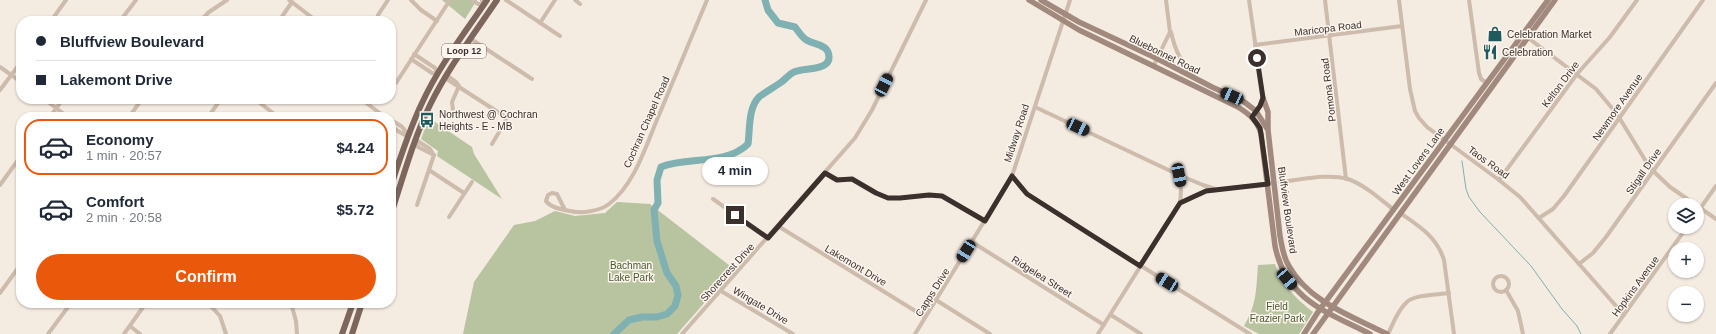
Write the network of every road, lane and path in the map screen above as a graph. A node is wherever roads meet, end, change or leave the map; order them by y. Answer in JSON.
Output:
{"nodes":[{"id":1,"x":66,"y":0,"type":"edge"},
{"id":2,"x":136,"y":0,"type":"edge"},
{"id":3,"x":227,"y":0,"type":"edge"},
{"id":4,"x":388,"y":0,"type":"edge"},
{"id":5,"x":411,"y":0,"type":"edge"},
{"id":6,"x":450,"y":0,"type":"edge"},
{"id":7,"x":472,"y":0,"type":"edge"},
{"id":8,"x":497,"y":0,"type":"edge"},
{"id":9,"x":506,"y":0,"type":"edge"},
{"id":10,"x":555,"y":0,"type":"edge"},
{"id":11,"x":575,"y":0,"type":"edge"},
{"id":12,"x":707,"y":0,"type":"edge"},
{"id":13,"x":926,"y":0,"type":"edge"},
{"id":14,"x":1029,"y":0,"type":"edge"},
{"id":15,"x":1041,"y":0,"type":"edge"},
{"id":16,"x":1070,"y":0,"type":"edge"},
{"id":17,"x":1166,"y":0,"type":"edge"},
{"id":18,"x":1249,"y":0,"type":"edge"},
{"id":19,"x":1325,"y":0,"type":"edge"},
{"id":20,"x":1399,"y":0,"type":"edge"},
{"id":21,"x":1469,"y":0,"type":"edge"},
{"id":22,"x":1548,"y":0,"type":"edge"},
{"id":23,"x":1556,"y":0,"type":"edge"},
{"id":24,"x":1637,"y":0,"type":"edge"},
{"id":25,"x":1704,"y":0,"type":"edge"},
{"id":26,"x":291,"y":1,"type":"edge"},
{"id":27,"x":484,"y":1,"type":"edge"},
{"id":28,"x":580,"y":4,"type":"dead end"},
{"id":29,"x":491,"y":9,"type":"junction"},
{"id":30,"x":378,"y":15,"type":"dead end"},
{"id":31,"x":1065,"y":15,"type":"junction"},
{"id":32,"x":55,"y":16,"type":"edge"},
{"id":33,"x":124,"y":16,"type":"edge"},
{"id":34,"x":205,"y":16,"type":"edge"},
{"id":35,"x":282,"y":16,"type":"edge"},
{"id":36,"x":310,"y":16,"type":"edge"},
{"id":37,"x":437,"y":21,"type":"junction"},
{"id":38,"x":1063,"y":21,"type":"junction"},
{"id":39,"x":540,"y":23,"type":"junction"},
{"id":40,"x":1402,"y":26,"type":"junction"},
{"id":41,"x":1170,"y":32,"type":"junction"},
{"id":42,"x":560,"y":36,"type":"dead end"},
{"id":43,"x":1329,"y":36,"type":"junction"},
{"id":44,"x":1525,"y":36,"type":"junction"},
{"id":45,"x":471,"y":39,"type":"junction"},
{"id":46,"x":1165,"y":45,"type":"junction"},
{"id":47,"x":1255,"y":45,"type":"junction"},
{"id":48,"x":1175,"y":48,"type":"junction"},
{"id":49,"x":414,"y":54,"type":"junction"},
{"id":50,"x":411,"y":59,"type":"junction"},
{"id":51,"x":1158,"y":59,"type":"junction"},
{"id":52,"x":1154,"y":65,"type":"junction"},
{"id":53,"x":0,"y":67,"type":"edge"},
{"id":54,"x":16,"y":68,"type":"edge"},
{"id":55,"x":438,"y":74,"type":"junction"},
{"id":56,"x":1577,"y":74,"type":"junction"},
{"id":57,"x":11,"y":75,"type":"junction"},
{"id":58,"x":16,"y":78,"type":"edge"},
{"id":59,"x":445,"y":78,"type":"junction"},
{"id":60,"x":532,"y":79,"type":"dead end"},
{"id":61,"x":1197,"y":80,"type":"junction"},
{"id":62,"x":1487,"y":83,"type":"junction"},
{"id":63,"x":1716,"y":83,"type":"edge"},
{"id":64,"x":396,"y":84,"type":"dead end"},
{"id":65,"x":459,"y":86,"type":"junction"},
{"id":66,"x":1492,"y":87,"type":"junction"},
{"id":67,"x":0,"y":90,"type":"edge"},
{"id":68,"x":1263,"y":98,"type":"junction"},
{"id":69,"x":51,"y":104,"type":"edge"},
{"id":70,"x":59,"y":104,"type":"edge"},
{"id":71,"x":261,"y":104,"type":"edge"},
{"id":72,"x":368,"y":104,"type":"edge"},
{"id":73,"x":1035,"y":107,"type":"junction"},
{"id":74,"x":56,"y":108,"type":"junction"},
{"id":75,"x":452,"y":110,"type":"dead end"},
{"id":76,"x":1256,"y":111,"type":"junction"},
{"id":77,"x":53,"y":112,"type":"edge"},
{"id":78,"x":61,"y":112,"type":"edge"},
{"id":79,"x":272,"y":112,"type":"edge"},
{"id":80,"x":379,"y":112,"type":"edge"},
{"id":81,"x":1252,"y":117,"type":"junction"},
{"id":82,"x":1619,"y":118,"type":"junction"},
{"id":83,"x":396,"y":123,"type":"edge"},
{"id":84,"x":1268,"y":130,"type":"junction"},
{"id":85,"x":408,"y":136,"type":"junction"},
{"id":86,"x":415,"y":140,"type":"junction"},
{"id":87,"x":1447,"y":142,"type":"junction"},
{"id":88,"x":492,"y":144,"type":"dead end"},
{"id":89,"x":16,"y":163,"type":"edge"},
{"id":90,"x":429,"y":170,"type":"junction"},
{"id":91,"x":396,"y":171,"type":"edge"},
{"id":92,"x":1653,"y":171,"type":"junction"},
{"id":93,"x":825,"y":173,"type":"junction"},
{"id":94,"x":1179,"y":175,"type":"junction"},
{"id":95,"x":1012,"y":176,"type":"junction"},
{"id":96,"x":1346,"y":179,"type":"junction"},
{"id":97,"x":1499,"y":180,"type":"junction"},
{"id":98,"x":472,"y":182,"type":"dead end"},
{"id":99,"x":1274,"y":183,"type":"junction"},
{"id":100,"x":0,"y":185,"type":"edge"},
{"id":101,"x":1716,"y":186,"type":"edge"},
{"id":102,"x":1219,"y":189,"type":"junction"},
{"id":103,"x":464,"y":193,"type":"junction"},
{"id":104,"x":396,"y":194,"type":"edge"},
{"id":105,"x":1686,"y":198,"type":"edge"},
{"id":106,"x":713,"y":199,"type":"dead end"},
{"id":107,"x":1704,"y":199,"type":"edge"},
{"id":108,"x":1180,"y":203,"type":"junction"},
{"id":109,"x":417,"y":205,"type":"dead end"},
{"id":110,"x":565,"y":210,"type":"junction"},
{"id":111,"x":1394,"y":210,"type":"junction"},
{"id":112,"x":1704,"y":210,"type":"edge"},
{"id":113,"x":1400,"y":213,"type":"junction"},
{"id":114,"x":448,"y":216,"type":"dead end"},
{"id":115,"x":1539,"y":218,"type":"junction"},
{"id":116,"x":1716,"y":219,"type":"edge"},
{"id":117,"x":985,"y":221,"type":"junction"},
{"id":118,"x":778,"y":226,"type":"junction"},
{"id":119,"x":1682,"y":234,"type":"edge"},
{"id":120,"x":768,"y":238,"type":"junction"},
{"id":121,"x":972,"y":242,"type":"junction"},
{"id":122,"x":1579,"y":264,"type":"junction"},
{"id":123,"x":1140,"y":266,"type":"junction"},
{"id":124,"x":16,"y":271,"type":"edge"},
{"id":125,"x":1506,"y":290,"type":"dead end"},
{"id":126,"x":721,"y":291,"type":"junction"},
{"id":127,"x":0,"y":293,"type":"edge"},
{"id":128,"x":1449,"y":293,"type":"junction"},
{"id":129,"x":936,"y":300,"type":"junction"},
{"id":130,"x":1326,"y":302,"type":"junction"},
{"id":131,"x":1333,"y":306,"type":"junction"},
{"id":132,"x":67,"y":308,"type":"edge"},
{"id":133,"x":143,"y":308,"type":"edge"},
{"id":134,"x":213,"y":308,"type":"edge"},
{"id":135,"x":292,"y":308,"type":"edge"},
{"id":136,"x":350,"y":308,"type":"edge"},
{"id":137,"x":360,"y":308,"type":"edge"},
{"id":138,"x":1321,"y":309,"type":"junction"},
{"id":139,"x":1328,"y":313,"type":"junction"},
{"id":140,"x":1111,"y":315,"type":"junction"},
{"id":141,"x":1624,"y":315,"type":"junction"},
{"id":142,"x":925,"y":317,"type":"junction"},
{"id":143,"x":1104,"y":325,"type":"junction"},
{"id":144,"x":130,"y":326,"type":"junction"},
{"id":145,"x":48,"y":334,"type":"edge"},
{"id":146,"x":124,"y":334,"type":"edge"},
{"id":147,"x":140,"y":334,"type":"edge"},
{"id":148,"x":226,"y":334,"type":"edge"},
{"id":149,"x":297,"y":334,"type":"edge"},
{"id":150,"x":342,"y":334,"type":"edge"},
{"id":151,"x":352,"y":334,"type":"edge"},
{"id":152,"x":682,"y":334,"type":"edge"},
{"id":153,"x":794,"y":334,"type":"edge"},
{"id":154,"x":915,"y":334,"type":"edge"},
{"id":155,"x":990,"y":334,"type":"edge"},
{"id":156,"x":1098,"y":334,"type":"edge"},
{"id":157,"x":1141,"y":334,"type":"edge"},
{"id":158,"x":1250,"y":334,"type":"edge"},
{"id":159,"x":1304,"y":334,"type":"edge"},
{"id":160,"x":1314,"y":334,"type":"edge"},
{"id":161,"x":1370,"y":334,"type":"edge"},
{"id":162,"x":1387,"y":334,"type":"edge"},
{"id":163,"x":1454,"y":334,"type":"edge"},
{"id":164,"x":1523,"y":334,"type":"edge"},
{"id":165,"x":1610,"y":334,"type":"edge"}],
"edges":[{"from":1,"to":32,"type":"street"},
{"from":2,"to":33,"type":"street"},
{"from":3,"to":34,"type":"street"},
{"from":4,"to":30,"type":"street"},
{"from":5,"to":37,"type":"street"},
{"from":6,"to":37,"type":"street"},
{"from":7,"to":27,"type":"street"},
{"from":8,"to":29,"type":"main road","number":"Loop 12"},
{"from":9,"to":39,"type":"street"},
{"from":10,"to":39,"type":"street"},
{"from":11,"to":28,"type":"street"},
{"from":12,"to":110,"type":"street","name":"Cochran Chapel Road"},
{"from":13,"to":93,"type":"street","name":"Shorecrest Drive"},
{"from":14,"to":38,"type":"main road"},
{"from":15,"to":31,"type":"main road"},
{"from":16,"to":31,"type":"street","name":"Midway Road"},
{"from":17,"to":41,"type":"street"},
{"from":18,"to":47,"type":"street"},
{"from":19,"to":43,"type":"street","name":"Pomona Road"},
{"from":20,"to":40,"type":"street","name":"Taos Road"},
{"from":21,"to":62,"type":"street"},
{"from":22,"to":44,"type":"main road","name":"West Lovers Lane"},
{"from":23,"to":44,"type":"main road","name":"West Lovers Lane"},
{"from":24,"to":56,"type":"street","name":"Kelton Drive"},
{"from":25,"to":82,"type":"street","name":"Newmore Avenue"},
{"from":26,"to":35,"type":"street"},
{"from":26,"to":36,"type":"street"},
{"from":27,"to":29,"type":"main road"},
{"from":27,"to":55,"type":"main road","number":"Loop 12"},
{"from":29,"to":45,"type":"main road","number":"Loop 12"},
{"from":31,"to":38,"type":"street","name":"Midway Road"},
{"from":31,"to":51,"type":"main road","name":"Bluebonnet Road"},
{"from":37,"to":49,"type":"street"},
{"from":38,"to":52,"type":"main road","name":"Bluebonnet Road"},
{"from":38,"to":73,"type":"street","name":"Midway Road"},
{"from":39,"to":42,"type":"street"},
{"from":40,"to":43,"type":"street","name":"Maricopa Road"},
{"from":40,"to":87,"type":"street","name":"Taos Road"},
{"from":41,"to":46,"type":"street"},
{"from":41,"to":48,"type":"street"},
{"from":43,"to":47,"type":"street","name":"Maricopa Road"},
{"from":43,"to":96,"type":"street","name":"Pomona Road"},
{"from":44,"to":56,"type":"street"},
{"from":44,"to":62,"type":"main road","name":"West Lovers Lane"},
{"from":44,"to":66,"type":"main road","name":"West Lovers Lane"},
{"from":45,"to":59,"type":"main road","number":"Loop 12"},
{"from":45,"to":60,"type":"street"},
{"from":46,"to":48,"type":"street"},
{"from":46,"to":51,"type":"street"},
{"from":47,"to":68,"type":"street"},
{"from":48,"to":61,"type":"street"},
{"from":49,"to":50,"type":"street"},
{"from":49,"to":55,"type":"street"},
{"from":50,"to":55,"type":"street"},
{"from":50,"to":64,"type":"street"},
{"from":51,"to":52,"type":"street"},
{"from":51,"to":61,"type":"main road","name":"Bluebonnet Road"},
{"from":52,"to":81,"type":"main road","name":"Bluebonnet Road"},
{"from":53,"to":57,"type":"street"},
{"from":54,"to":57,"type":"street"},
{"from":55,"to":59,"type":"main road"},
{"from":55,"to":85,"type":"main road","number":"Loop 12"},
{"from":56,"to":82,"type":"street"},
{"from":56,"to":97,"type":"street","name":"Kelton Drive"},
{"from":57,"to":58,"type":"street"},
{"from":57,"to":67,"type":"street"},
{"from":59,"to":65,"type":"street"},
{"from":59,"to":86,"type":"main road","number":"Loop 12"},
{"from":61,"to":76,"type":"main road","name":"Bluebonnet Road"},
{"from":62,"to":66,"type":"main road"},
{"from":62,"to":87,"type":"main road","name":"West Lovers Lane"},
{"from":63,"to":92,"type":"street","name":"Stigall Drive"},
{"from":65,"to":75,"type":"street"},
{"from":65,"to":88,"type":"street"},
{"from":66,"to":87,"type":"main road","name":"West Lovers Lane"},
{"from":68,"to":76,"type":"street"},
{"from":68,"to":84,"type":"main road"},
{"from":69,"to":74,"type":"street"},
{"from":70,"to":74,"type":"street"},
{"from":71,"to":79,"type":"street"},
{"from":72,"to":80,"type":"street"},
{"from":73,"to":94,"type":"street"},
{"from":73,"to":95,"type":"street","name":"Midway Road"},
{"from":74,"to":77,"type":"street"},
{"from":74,"to":78,"type":"street"},
{"from":76,"to":81,"type":"street"},
{"from":76,"to":84,"type":"main road","name":"Bluffview Boulevard"},
{"from":81,"to":99,"type":"main road","name":"Bluffview Boulevard"},
{"from":82,"to":92,"type":"street"},
{"from":82,"to":115,"type":"street","name":"Newmore Avenue"},
{"from":83,"to":85,"type":"street"},
{"from":84,"to":99,"type":"main road","name":"Bluffview Boulevard"},
{"from":85,"to":86,"type":"main road"},
{"from":85,"to":91,"type":"main road","number":"Loop 12"},
{"from":86,"to":90,"type":"street"},
{"from":86,"to":104,"type":"main road","number":"Loop 12"},
{"from":87,"to":97,"type":"street","name":"Taos Road"},
{"from":87,"to":111,"type":"main road","name":"West Lovers Lane"},
{"from":87,"to":113,"type":"main road","name":"West Lovers Lane"},
{"from":89,"to":100,"type":"street"},
{"from":90,"to":103,"type":"street"},
{"from":90,"to":109,"type":"street"},
{"from":92,"to":105,"type":"street"},
{"from":92,"to":122,"type":"street","name":"Stigall Drive"},
{"from":93,"to":117,"type":"street"},
{"from":93,"to":118,"type":"street","name":"Shorecrest Drive"},
{"from":94,"to":102,"type":"street"},
{"from":94,"to":108,"type":"street"},
{"from":95,"to":117,"type":"street","name":"Capps Drive"},
{"from":95,"to":123,"type":"street","name":"Midway Road"},
{"from":96,"to":99,"type":"street"},
{"from":96,"to":111,"type":"street"},
{"from":97,"to":115,"type":"street","name":"Taos Road"},
{"from":98,"to":103,"type":"street"},
{"from":99,"to":102,"type":"street"},
{"from":99,"to":130,"type":"main road","name":"Bluffview Boulevard"},
{"from":99,"to":138,"type":"main road","name":"Bluffview Boulevard"},
{"from":101,"to":107,"type":"street"},
{"from":102,"to":108,"type":"street"},
{"from":103,"to":114,"type":"street"},
{"from":106,"to":120,"type":"street"},
{"from":108,"to":123,"type":"street"},
{"from":110,"to":110,"type":"street","name":"Cochran Chapel Road"},
{"from":111,"to":113,"type":"main road"},
{"from":111,"to":130,"type":"main road","name":"West Lovers Lane"},
{"from":112,"to":116,"type":"street"},
{"from":113,"to":128,"type":"street"},
{"from":113,"to":131,"type":"main road","name":"West Lovers Lane"},
{"from":115,"to":122,"type":"street","name":"Taos Road"},
{"from":117,"to":121,"type":"street","name":"Capps Drive"},
{"from":118,"to":120,"type":"street","name":"Shorecrest Drive"},
{"from":118,"to":142,"type":"street","name":"Lakemont Drive"},
{"from":119,"to":141,"type":"street","name":"Hopkins Avenue"},
{"from":120,"to":126,"type":"street","name":"Shorecrest Drive"},
{"from":121,"to":129,"type":"street","name":"Capps Drive"},
{"from":121,"to":143,"type":"street","name":"Ridgelea Street"},
{"from":122,"to":141,"type":"street","name":"Taos Road"},
{"from":123,"to":140,"type":"street"},
{"from":123,"to":158,"type":"street","name":"Midway Road"},
{"from":124,"to":127,"type":"street"},
{"from":125,"to":164,"type":"street"},
{"from":126,"to":152,"type":"street","name":"Shorecrest Drive"},
{"from":126,"to":153,"type":"street","name":"Wingate Drive"},
{"from":128,"to":162,"type":"street"},
{"from":128,"to":163,"type":"street"},
{"from":129,"to":142,"type":"street","name":"Capps Drive"},
{"from":129,"to":155,"type":"street"},
{"from":130,"to":131,"type":"main road","name":"Bluffview Boulevard"},
{"from":130,"to":138,"type":"main road","name":"West Lovers Lane"},
{"from":131,"to":139,"type":"main road","name":"West Lovers Lane"},
{"from":131,"to":162,"type":"main road","name":"Bluffview Boulevard"},
{"from":132,"to":145,"type":"street"},
{"from":133,"to":144,"type":"street"},
{"from":134,"to":148,"type":"street"},
{"from":135,"to":149,"type":"street"},
{"from":136,"to":150,"type":"main road"},
{"from":137,"to":151,"type":"main road"},
{"from":138,"to":139,"type":"main road","name":"Bluffview Boulevard"},
{"from":138,"to":159,"type":"main road","name":"West Lovers Lane"},
{"from":139,"to":160,"type":"main road","name":"West Lovers Lane"},
{"from":139,"to":161,"type":"main road","name":"Bluffview Boulevard"},
{"from":140,"to":143,"type":"street"},
{"from":140,"to":157,"type":"street"},
{"from":141,"to":165,"type":"street","name":"Hopkins Avenue"},
{"from":142,"to":154,"type":"street","name":"Capps Drive"},
{"from":143,"to":156,"type":"street"},
{"from":144,"to":146,"type":"street"},
{"from":144,"to":147,"type":"street"}]}
